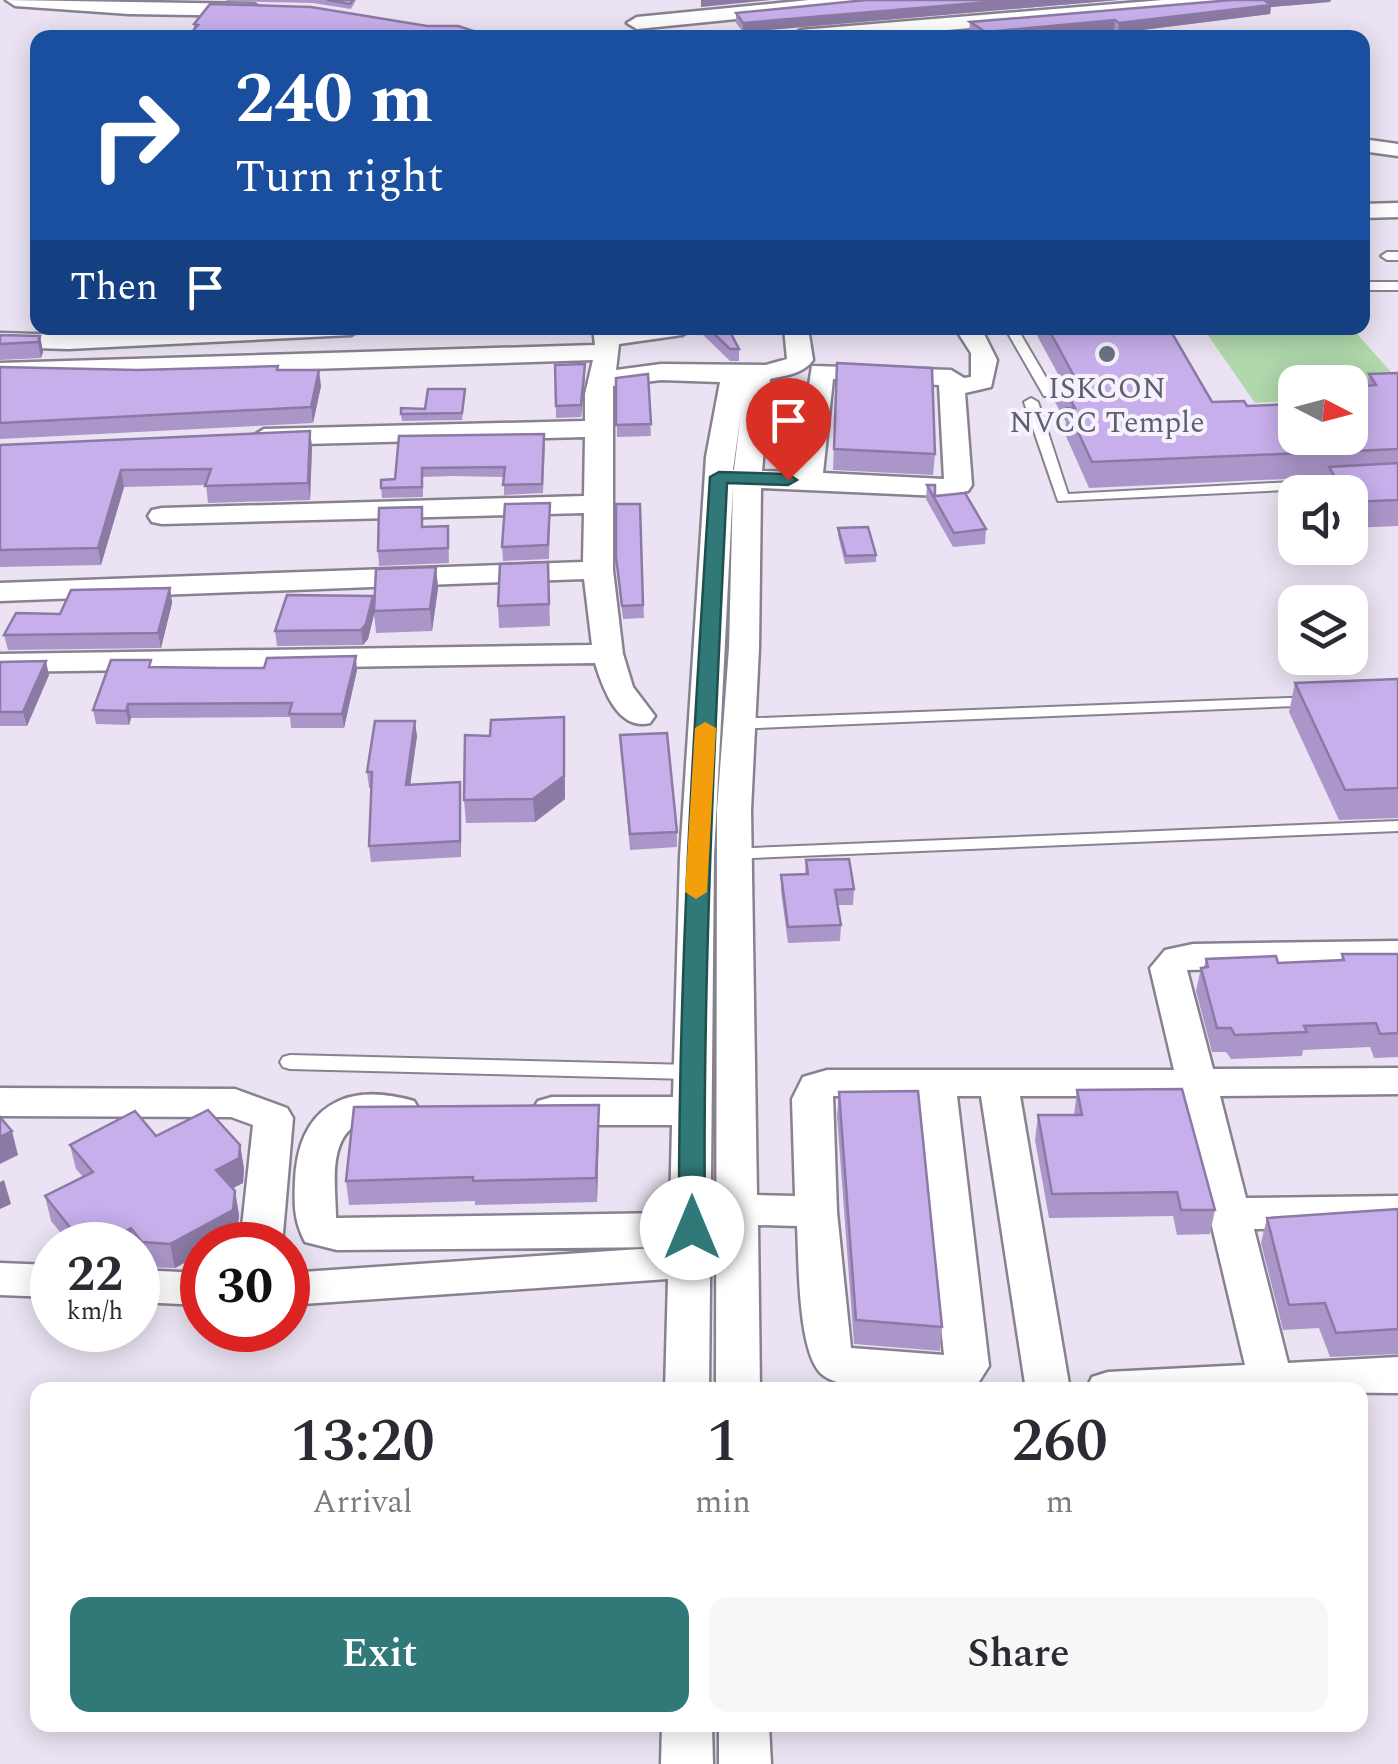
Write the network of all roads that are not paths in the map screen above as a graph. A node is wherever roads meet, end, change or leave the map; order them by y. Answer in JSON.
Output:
{"nodes":[{"id":1,"x":15,"y":0,"type":"edge"},
{"id":2,"x":865,"y":0,"type":"edge"},
{"id":3,"x":1230,"y":0,"type":"edge"},
{"id":4,"x":40,"y":2,"type":"edge"},
{"id":5,"x":130,"y":4,"type":"edge"},
{"id":6,"x":731,"y":6,"type":"edge"},
{"id":7,"x":160,"y":8,"type":"junction"},
{"id":8,"x":268,"y":10,"type":"edge"},
{"id":9,"x":637,"y":23,"type":"dead end"},
{"id":10,"x":137,"y":28,"type":"dead end"},
{"id":11,"x":872,"y":30,"type":"edge"},
{"id":12,"x":1370,"y":146,"type":"edge"},
{"id":13,"x":1398,"y":150,"type":"edge"},
{"id":14,"x":1398,"y":210,"type":"edge"},
{"id":15,"x":1370,"y":211,"type":"edge"},
{"id":16,"x":1370,"y":286,"type":"edge"},
{"id":17,"x":1398,"y":286,"type":"edge"},
{"id":18,"x":210,"y":335,"type":"edge"},
{"id":19,"x":658,"y":335,"type":"edge"},
{"id":20,"x":797,"y":335,"type":"edge"},
{"id":21,"x":976,"y":335,"type":"edge"},
{"id":22,"x":1015,"y":335,"type":"edge"},
{"id":23,"x":0,"y":340,"type":"edge"},
{"id":24,"x":606,"y":350,"type":"edge"},
{"id":25,"x":0,"y":371,"type":"edge"},
{"id":26,"x":746,"y":374,"type":"junction"},
{"id":27,"x":952,"y":388,"type":"junction"},
{"id":28,"x":1048,"y":393,"type":"dead end"},
{"id":29,"x":1031,"y":402,"type":"dead end"},
{"id":30,"x":598,"y":429,"type":"junction"},
{"id":31,"x":229,"y":439,"type":"edge"},
{"id":32,"x":733,"y":478,"type":"junction"},
{"id":33,"x":808,"y":480,"type":"junction"},
{"id":34,"x":1278,"y":487,"type":"edge"},
{"id":35,"x":598,"y":504,"type":"junction"},
{"id":36,"x":162,"y":516,"type":"dead end"},
{"id":37,"x":598,"y":570,"type":"junction"},
{"id":38,"x":0,"y":592,"type":"edge"},
{"id":39,"x":608,"y":654,"type":"junction"},
{"id":40,"x":0,"y":663,"type":"edge"},
{"id":41,"x":1327,"y":702,"type":"edge"},
{"id":42,"x":638,"y":716,"type":"dead end"},
{"id":43,"x":722,"y":724,"type":"junction"},
{"id":44,"x":1398,"y":826,"type":"edge"},
{"id":45,"x":716,"y":854,"type":"junction"},
{"id":46,"x":1398,"y":953,"type":"edge"},
{"id":47,"x":290,"y":1062,"type":"dead end"},
{"id":48,"x":1398,"y":1080,"type":"edge"},
{"id":49,"x":936,"y":1083,"type":"junction"},
{"id":50,"x":998,"y":1083,"type":"junction"},
{"id":51,"x":1197,"y":1084,"type":"junction"},
{"id":52,"x":691,"y":1091,"type":"junction"},
{"id":53,"x":0,"y":1102,"type":"edge"},
{"id":54,"x":444,"y":1111,"type":"edge"},
{"id":55,"x":521,"y":1111,"type":"edge"},
{"id":56,"x":734,"y":1209,"type":"junction"},
{"id":57,"x":1398,"y":1210,"type":"edge"},
{"id":58,"x":816,"y":1212,"type":"junction"},
{"id":59,"x":1226,"y":1214,"type":"junction"},
{"id":60,"x":263,"y":1222,"type":"edge"},
{"id":61,"x":692,"y":1244,"type":"junction"},
{"id":62,"x":0,"y":1278,"type":"edge"},
{"id":63,"x":30,"y":1280,"type":"edge"},
{"id":64,"x":310,"y":1287,"type":"edge"},
{"id":65,"x":1398,"y":1376,"type":"edge"},
{"id":66,"x":688,"y":1382,"type":"edge"},
{"id":67,"x":738,"y":1382,"type":"edge"},
{"id":68,"x":1047,"y":1382,"type":"edge"},
{"id":69,"x":1271,"y":1382,"type":"joint"},
{"id":70,"x":686,"y":1732,"type":"edge"},
{"id":71,"x":744,"y":1732,"type":"edge"},
{"id":72,"x":686,"y":1764,"type":"edge"},
{"id":73,"x":745,"y":1764,"type":"edge"}],
"edges":[{"from":1,"to":4,"type":"street"},
{"from":2,"to":6,"type":"street"},
{"from":3,"to":11,"type":"street"},
{"from":4,"to":5,"type":"street"},
{"from":5,"to":7,"type":"street"},
{"from":6,"to":9,"type":"street"},
{"from":7,"to":8,"type":"street"},
{"from":7,"to":10,"type":"street"},
{"from":12,"to":13,"type":"street"},
{"from":14,"to":15,"type":"street"},
{"from":16,"to":17,"type":"lane"},
{"from":18,"to":23,"type":"street"},
{"from":19,"to":24,"type":"street"},
{"from":20,"to":26,"type":"street"},
{"from":21,"to":27,"type":"street"},
{"from":22,"to":28,"type":"lane"},
{"from":24,"to":25,"type":"street"},
{"from":24,"to":26,"type":"street"},
{"from":24,"to":30,"type":"street"},
{"from":26,"to":32,"type":"street"},
{"from":27,"to":33,"type":"street"},
{"from":27,"to":33,"type":"street"},
{"from":29,"to":34,"type":"lane"},
{"from":30,"to":31,"type":"street"},
{"from":30,"to":35,"type":"street"},
{"from":32,"to":33,"type":"street"},
{"from":32,"to":43,"type":"street"},
{"from":35,"to":36,"type":"street"},
{"from":35,"to":37,"type":"street"},
{"from":37,"to":38,"type":"street"},
{"from":37,"to":39,"type":"street"},
{"from":39,"to":40,"type":"street"},
{"from":39,"to":42,"type":"street"},
{"from":41,"to":43,"type":"lane"},
{"from":43,"to":45,"type":"street"},
{"from":44,"to":45,"type":"lane"},
{"from":45,"to":52,"type":"street"},
{"from":45,"to":56,"type":"street"},
{"from":46,"to":51,"type":"street"},
{"from":47,"to":52,"type":"lane"},
{"from":48,"to":51,"type":"street"},
{"from":49,"to":50,"type":"street"},
{"from":49,"to":58,"type":"street"},
{"from":49,"to":58,"type":"street"},
{"from":50,"to":51,"type":"street"},
{"from":50,"to":68,"type":"street"},
{"from":51,"to":59,"type":"street"},
{"from":52,"to":55,"type":"street"},
{"from":52,"to":61,"type":"street"},
{"from":53,"to":60,"type":"street"},
{"from":54,"to":61,"type":"street"},
{"from":56,"to":58,"type":"street"},
{"from":56,"to":67,"type":"street"},
{"from":57,"to":59,"type":"street"},
{"from":59,"to":69,"type":"street"},
{"from":61,"to":64,"type":"street"},
{"from":61,"to":66,"type":"street"},
{"from":62,"to":63,"type":"street"},
{"from":65,"to":69,"type":"street"},
{"from":70,"to":72,"type":"street"},
{"from":71,"to":73,"type":"street"}]}
